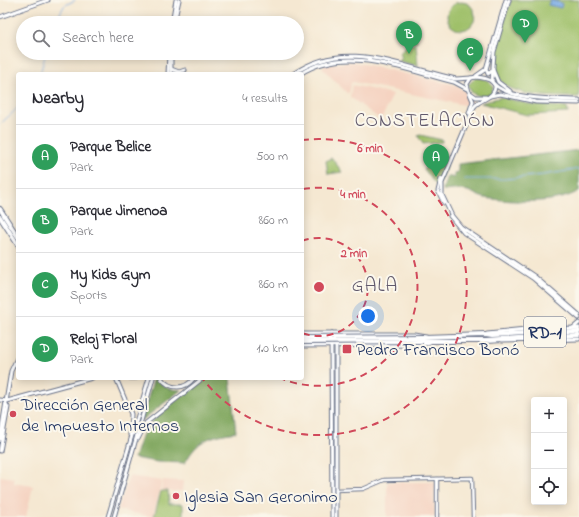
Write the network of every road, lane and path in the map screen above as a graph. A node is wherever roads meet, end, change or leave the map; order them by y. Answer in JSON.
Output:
{"nodes":[{"id":1,"x":48,"y":0,"type":"edge"},
{"id":2,"x":170,"y":0,"type":"edge"},
{"id":3,"x":507,"y":0,"type":"edge"},
{"id":4,"x":177,"y":2,"type":"edge"},
{"id":5,"x":174,"y":16,"type":"edge"},
{"id":6,"x":0,"y":17,"type":"edge"},
{"id":7,"x":170,"y":60,"type":"edge"},
{"id":8,"x":170,"y":60,"type":"edge"},
{"id":9,"x":171,"y":69,"type":"junction"},
{"id":10,"x":486,"y":69,"type":"junction"},
{"id":11,"x":492,"y":69,"type":"junction"},
{"id":12,"x":185,"y":70,"type":"dead end"},
{"id":13,"x":170,"y":72,"type":"edge"},
{"id":14,"x":170,"y":72,"type":"edge"},
{"id":15,"x":296,"y":72,"type":"edge"},
{"id":16,"x":304,"y":72,"type":"edge"},
{"id":17,"x":472,"y":78,"type":"junction"},
{"id":18,"x":462,"y":79,"type":"junction"},
{"id":19,"x":492,"y":83,"type":"junction"},
{"id":20,"x":462,"y":86,"type":"junction"},
{"id":21,"x":502,"y":90,"type":"junction"},
{"id":22,"x":469,"y":91,"type":"junction"},
{"id":23,"x":512,"y":92,"type":"junction"},
{"id":24,"x":499,"y":95,"type":"junction"},
{"id":25,"x":487,"y":97,"type":"junction"},
{"id":26,"x":579,"y":100,"type":"edge"},
{"id":27,"x":579,"y":103,"type":"edge"},
{"id":28,"x":440,"y":192,"type":"junction"},
{"id":29,"x":0,"y":209,"type":"edge"},
{"id":30,"x":0,"y":217,"type":"edge"},
{"id":31,"x":16,"y":234,"type":"edge"},
{"id":32,"x":16,"y":242,"type":"edge"},
{"id":33,"x":579,"y":315,"type":"edge"},
{"id":34,"x":579,"y":318,"type":"edge"},
{"id":35,"x":579,"y":323,"type":"edge"},
{"id":36,"x":572,"y":328,"type":"junction"},
{"id":37,"x":579,"y":330,"type":"edge"},
{"id":38,"x":304,"y":334,"type":"edge"},
{"id":39,"x":321,"y":334,"type":"junction"},
{"id":40,"x":331,"y":334,"type":"junction"},
{"id":41,"x":346,"y":334,"type":"junction"},
{"id":42,"x":485,"y":335,"type":"junction"},
{"id":43,"x":579,"y":335,"type":"edge"},
{"id":44,"x":511,"y":336,"type":"junction"},
{"id":45,"x":432,"y":337,"type":"junction"},
{"id":46,"x":304,"y":338,"type":"edge"},
{"id":47,"x":423,"y":339,"type":"junction"},
{"id":48,"x":579,"y":339,"type":"edge"},
{"id":49,"x":498,"y":340,"type":"junction"},
{"id":50,"x":304,"y":342,"type":"edge"},
{"id":51,"x":430,"y":342,"type":"junction"},
{"id":52,"x":346,"y":345,"type":"junction"},
{"id":53,"x":304,"y":346,"type":"edge"},
{"id":54,"x":320,"y":346,"type":"junction"},
{"id":55,"x":332,"y":346,"type":"junction"},
{"id":56,"x":336,"y":346,"type":"junction"},
{"id":57,"x":16,"y":361,"type":"edge"},
{"id":58,"x":85,"y":380,"type":"edge"},
{"id":59,"x":117,"y":380,"type":"edge"},
{"id":60,"x":148,"y":380,"type":"edge"},
{"id":61,"x":152,"y":380,"type":"edge"},
{"id":62,"x":163,"y":380,"type":"edge"},
{"id":63,"x":192,"y":380,"type":"edge"},
{"id":64,"x":201,"y":380,"type":"edge"},
{"id":65,"x":0,"y":400,"type":"edge"},
{"id":66,"x":7,"y":403,"type":"junction"},
{"id":67,"x":3,"y":431,"type":"junction"},
{"id":68,"x":0,"y":439,"type":"edge"},
{"id":69,"x":130,"y":441,"type":"junction"},
{"id":70,"x":0,"y":446,"type":"edge"},
{"id":71,"x":0,"y":451,"type":"edge"},
{"id":72,"x":132,"y":456,"type":"junction"},
{"id":73,"x":437,"y":479,"type":"junction"},
{"id":74,"x":336,"y":490,"type":"junction"},
{"id":75,"x":108,"y":517,"type":"edge"},
{"id":76,"x":114,"y":517,"type":"edge"},
{"id":77,"x":332,"y":517,"type":"edge"},
{"id":78,"x":336,"y":517,"type":"edge"},
{"id":79,"x":438,"y":517,"type":"edge"},
{"id":80,"x":473,"y":517,"type":"edge"}],
"edges":[{"from":1,"to":6,"type":"main road"},
{"from":2,"to":4,"type":"main road"},
{"from":3,"to":10,"type":"main road"},
{"from":3,"to":11,"type":"main road"},
{"from":4,"to":5,"type":"main road"},
{"from":7,"to":9,"type":"main road"},
{"from":8,"to":14,"type":"main road"},
{"from":9,"to":12,"type":"main road"},
{"from":9,"to":13,"type":"main road"},
{"from":10,"to":11,"type":"main road"},
{"from":10,"to":17,"type":"main road"},
{"from":11,"to":19,"type":"main road"},
{"from":11,"to":23,"type":"main road"},
{"from":15,"to":18,"type":"main road"},
{"from":16,"to":20,"type":"main road"},
{"from":17,"to":18,"type":"main road"},
{"from":17,"to":19,"type":"main road"},
{"from":17,"to":22,"type":"main road"},
{"from":18,"to":20,"type":"main road"},
{"from":19,"to":21,"type":"main road"},
{"from":19,"to":25,"type":"main road"},
{"from":20,"to":22,"type":"main road"},
{"from":21,"to":23,"type":"main road"},
{"from":21,"to":24,"type":"main road"},
{"from":22,"to":25,"type":"main road"},
{"from":22,"to":28,"type":"main road"},
{"from":23,"to":26,"type":"main road"},
{"from":24,"to":25,"type":"main road"},
{"from":24,"to":27,"type":"main road"},
{"from":25,"to":28,"type":"main road"},
{"from":28,"to":33,"type":"main road"},
{"from":28,"to":34,"type":"main road"},
{"from":29,"to":31,"type":"highway"},
{"from":30,"to":32,"type":"highway"},
{"from":35,"to":36,"type":"main road"},
{"from":36,"to":37,"type":"main road","number":"RD-1"},
{"from":36,"to":42,"type":"main road","number":"RD-1"},
{"from":37,"to":44,"type":"highway","number":"RD-1"},
{"from":38,"to":39,"type":"main road"},
{"from":39,"to":40,"type":"main road"},
{"from":39,"to":54,"type":"main road"},
{"from":40,"to":41,"type":"main road"},
{"from":40,"to":55,"type":"main road"},
{"from":40,"to":56,"type":"main road"},
{"from":41,"to":45,"type":"main road"},
{"from":41,"to":52,"type":"main road"},
{"from":42,"to":44,"type":"highway","number":"RD-1"},
{"from":42,"to":45,"type":"highway","number":"RD-1"},
{"from":43,"to":44,"type":"highway","number":"RD-1"},
{"from":44,"to":49,"type":"highway","number":"RD-1"},
{"from":45,"to":47,"type":"highway","number":"RD-1"},
{"from":46,"to":47,"type":"highway","number":"RD-1","bridge":true},
{"from":47,"to":50,"type":"highway","number":"RD-1","bridge":true},
{"from":47,"to":51,"type":"highway","number":"RD-1"},
{"from":48,"to":49,"type":"main road","number":"RD-1"},
{"from":49,"to":51,"type":"highway","number":"RD-1"},
{"from":51,"to":52,"type":"main road","number":"RD-1"},
{"from":52,"to":56,"type":"main road","number":"RD-1"},
{"from":53,"to":54,"type":"main road","number":"RD-1"},
{"from":54,"to":55,"type":"main road","number":"RD-1"},
{"from":55,"to":56,"type":"main road","number":"RD-1"},
{"from":55,"to":77,"type":"main road"},
{"from":56,"to":74,"type":"main road"},
{"from":57,"to":66,"type":"main road"},
{"from":58,"to":66,"type":"main road"},
{"from":59,"to":69,"type":"main road"},
{"from":60,"to":69,"type":"main road"},
{"from":61,"to":72,"type":"main road"},
{"from":62,"to":63,"type":"main road"},
{"from":64,"to":72,"type":"main road"},
{"from":65,"to":66,"type":"main road"},
{"from":66,"to":67,"type":"main road"},
{"from":67,"to":68,"type":"main road"},
{"from":67,"to":70,"type":"main road"},
{"from":69,"to":75,"type":"main road"},
{"from":70,"to":71,"type":"main road"},
{"from":72,"to":76,"type":"main road"},
{"from":73,"to":74,"type":"street"},
{"from":73,"to":79,"type":"street"},
{"from":73,"to":80,"type":"street"},
{"from":74,"to":78,"type":"main road"}]}
